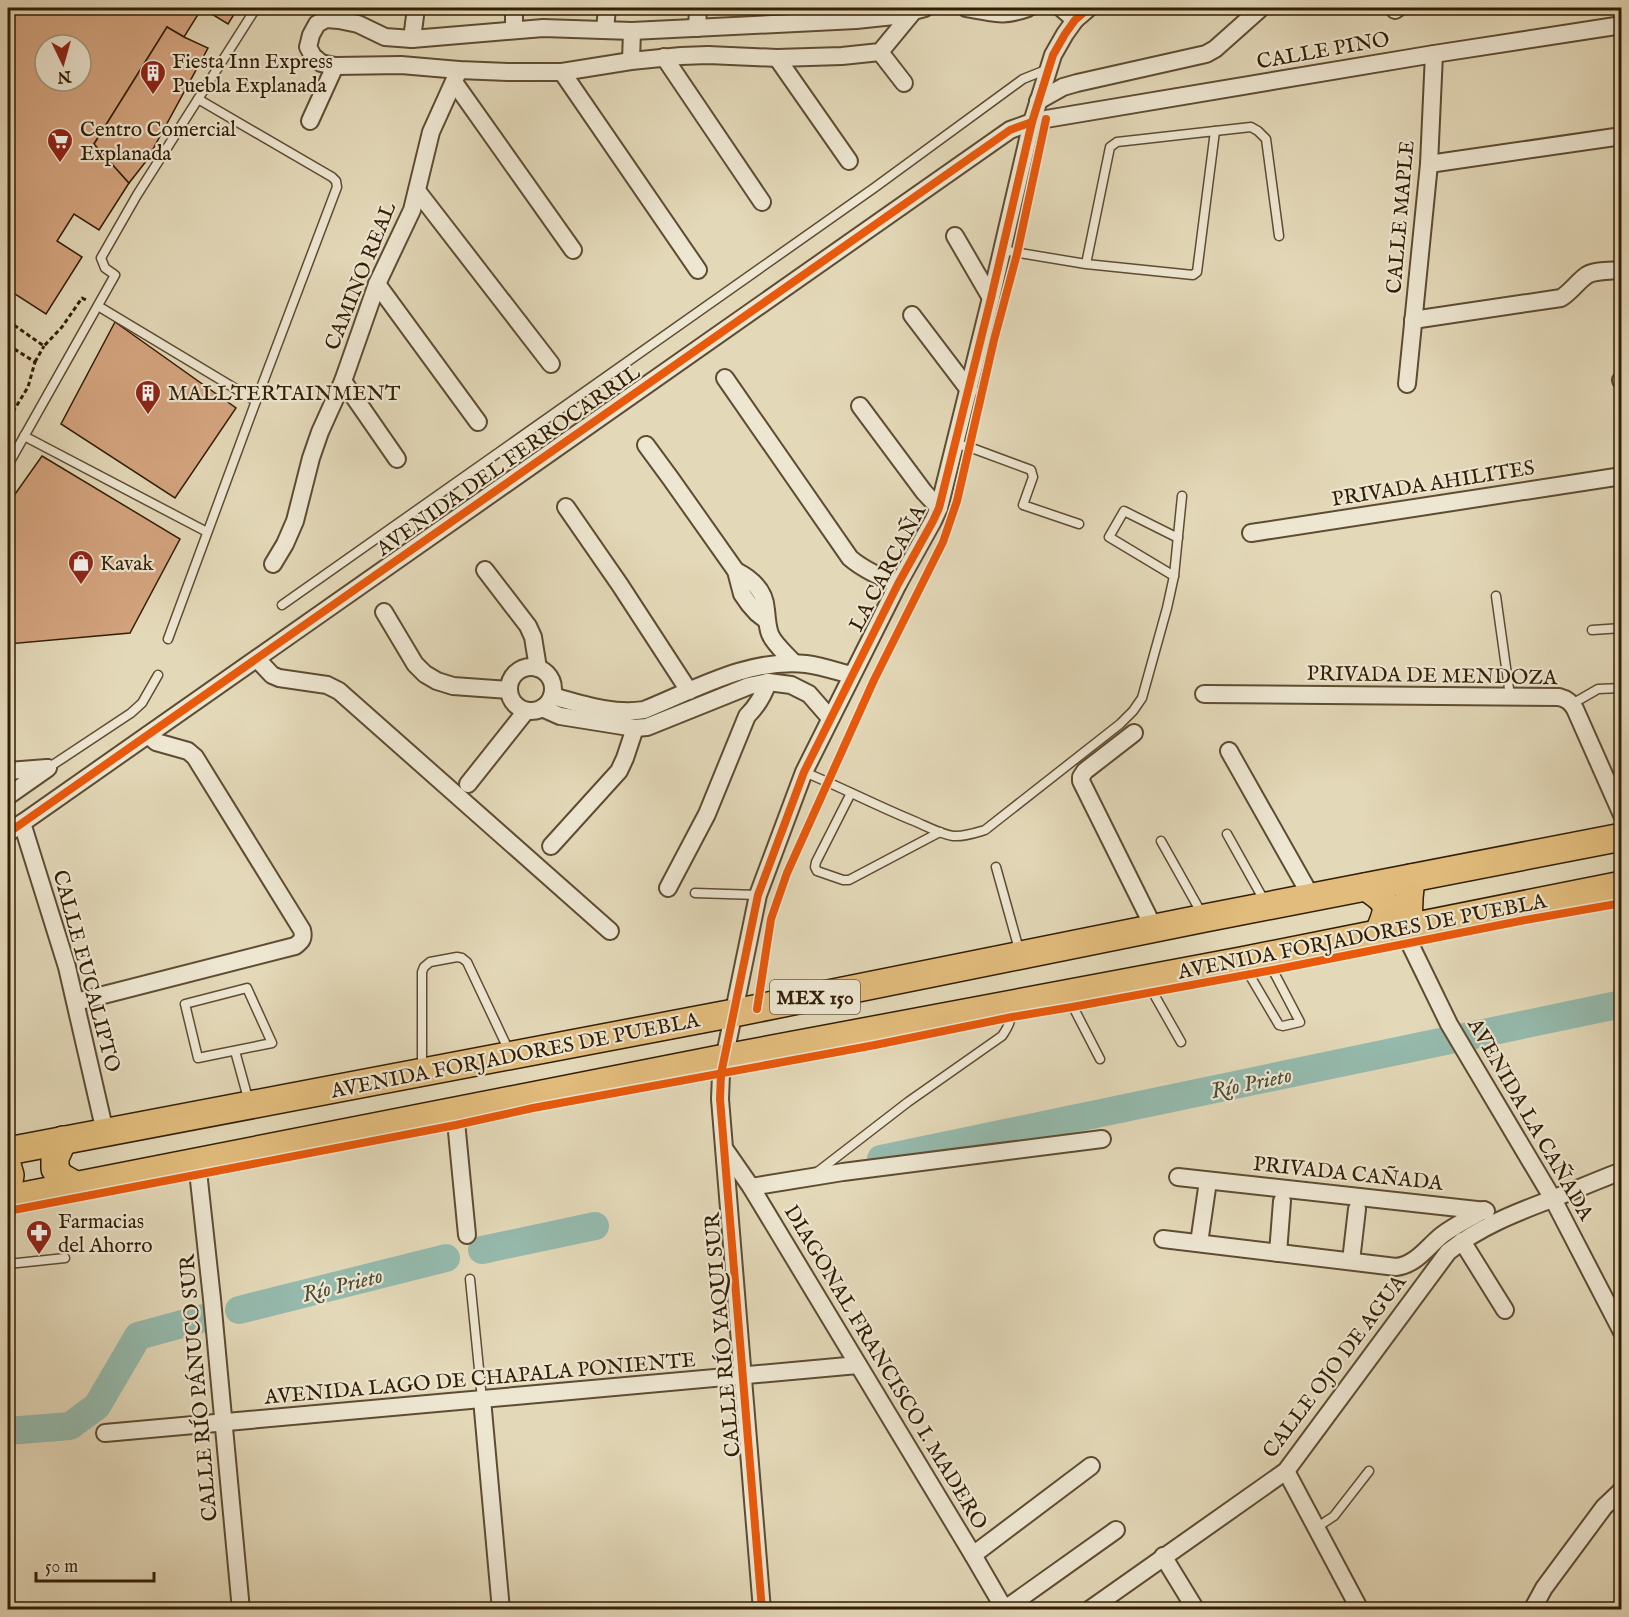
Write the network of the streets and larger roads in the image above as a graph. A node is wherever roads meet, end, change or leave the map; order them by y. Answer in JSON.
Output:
{"nodes":[{"id":1,"x":416,"y":8,"type":"edge"},
{"id":2,"x":514,"y":8,"type":"edge"},
{"id":3,"x":607,"y":8,"type":"edge"},
{"id":4,"x":699,"y":8,"type":"edge"},
{"id":5,"x":973,"y":8,"type":"edge"},
{"id":6,"x":1028,"y":8,"type":"edge"},
{"id":7,"x":1061,"y":8,"type":"edge"},
{"id":8,"x":1089,"y":8,"type":"edge"},
{"id":9,"x":1261,"y":8,"type":"edge"},
{"id":10,"x":919,"y":10,"type":"edge"},
{"id":11,"x":881,"y":13,"type":"edge"},
{"id":12,"x":796,"y":15,"type":"edge"},
{"id":13,"x":1075,"y":20,"type":"junction"},
{"id":14,"x":1622,"y":25,"type":"edge"},
{"id":15,"x":697,"y":28,"type":"junction"},
{"id":16,"x":514,"y":29,"type":"junction"},
{"id":17,"x":604,"y":30,"type":"junction"},
{"id":18,"x":632,"y":31,"type":"junction"},
{"id":19,"x":412,"y":39,"type":"junction"},
{"id":20,"x":880,"y":52,"type":"junction"},
{"id":21,"x":1434,"y":54,"type":"junction"},
{"id":22,"x":664,"y":57,"type":"junction"},
{"id":23,"x":777,"y":58,"type":"junction"},
{"id":24,"x":631,"y":61,"type":"junction"},
{"id":25,"x":335,"y":66,"type":"junction"},
{"id":26,"x":562,"y":72,"type":"junction"},
{"id":27,"x":456,"y":76,"type":"junction"},
{"id":28,"x":904,"y":83,"type":"dead end"},
{"id":29,"x":1038,"y":101,"type":"junction"},
{"id":30,"x":310,"y":121,"type":"dead end"},
{"id":31,"x":1032,"y":122,"type":"junction"},
{"id":32,"x":1622,"y":136,"type":"edge"},
{"id":33,"x":849,"y":160,"type":"dead end"},
{"id":34,"x":1428,"y":164,"type":"junction"},
{"id":35,"x":418,"y":192,"type":"junction"},
{"id":36,"x":762,"y":202,"type":"dead end"},
{"id":37,"x":955,"y":236,"type":"dead end"},
{"id":38,"x":573,"y":250,"type":"dead end"},
{"id":39,"x":698,"y":270,"type":"dead end"},
{"id":40,"x":1622,"y":270,"type":"edge"},
{"id":41,"x":377,"y":284,"type":"junction"},
{"id":42,"x":991,"y":298,"type":"junction"},
{"id":43,"x":912,"y":315,"type":"dead end"},
{"id":44,"x":1413,"y":320,"type":"junction"},
{"id":45,"x":551,"y":364,"type":"dead end"},
{"id":46,"x":725,"y":378,"type":"dead end"},
{"id":47,"x":343,"y":381,"type":"junction"},
{"id":48,"x":1407,"y":384,"type":"dead end"},
{"id":49,"x":969,"y":390,"type":"junction"},
{"id":50,"x":860,"y":406,"type":"dead end"},
{"id":51,"x":478,"y":422,"type":"dead end"},
{"id":52,"x":646,"y":445,"type":"dead end"},
{"id":53,"x":398,"y":459,"type":"dead end"},
{"id":54,"x":1622,"y":476,"type":"edge"},
{"id":55,"x":566,"y":507,"type":"dead end"},
{"id":56,"x":939,"y":508,"type":"junction"},
{"id":57,"x":1251,"y":533,"type":"dead end"},
{"id":58,"x":273,"y":564,"type":"dead end"},
{"id":59,"x":485,"y":570,"type":"dead end"},
{"id":60,"x":898,"y":584,"type":"junction"},
{"id":61,"x":384,"y":612,"type":"dead end"},
{"id":62,"x":768,"y":628,"type":"junction"},
{"id":63,"x":257,"y":658,"type":"junction"},
{"id":64,"x":794,"y":663,"type":"junction"},
{"id":65,"x":756,"y":666,"type":"junction"},
{"id":66,"x":538,"y":668,"type":"junction"},
{"id":67,"x":851,"y":675,"type":"junction"},
{"id":68,"x":768,"y":682,"type":"junction"},
{"id":69,"x":509,"y":690,"type":"junction"},
{"id":70,"x":689,"y":691,"type":"junction"},
{"id":71,"x":733,"y":692,"type":"junction"},
{"id":72,"x":1204,"y":694,"type":"dead end"},
{"id":73,"x":540,"y":705,"type":"junction"},
{"id":74,"x":747,"y":716,"type":"junction"},
{"id":75,"x":830,"y":718,"type":"junction"},
{"id":76,"x":635,"y":728,"type":"junction"},
{"id":77,"x":1134,"y":733,"type":"dead end"},
{"id":78,"x":148,"y":735,"type":"junction"},
{"id":79,"x":1229,"y":751,"type":"dead end"},
{"id":80,"x":8,"y":771,"type":"edge"},
{"id":81,"x":468,"y":784,"type":"dead end"},
{"id":82,"x":8,"y":796,"type":"edge"},
{"id":83,"x":1622,"y":815,"type":"edge"},
{"id":84,"x":22,"y":823,"type":"junction"},
{"id":85,"x":8,"y":833,"type":"edge"},
{"id":86,"x":1622,"y":837,"type":"edge"},
{"id":87,"x":551,"y":846,"type":"dead end"},
{"id":88,"x":1411,"y":878,"type":"junction"},
{"id":89,"x":1622,"y":885,"type":"edge"},
{"id":90,"x":1366,"y":887,"type":"junction"},
{"id":91,"x":668,"y":888,"type":"dead end"},
{"id":92,"x":1312,"y":898,"type":"junction"},
{"id":93,"x":1408,"y":927,"type":"junction"},
{"id":94,"x":1154,"y":928,"type":"junction"},
{"id":95,"x":610,"y":931,"type":"dead end"},
{"id":96,"x":1379,"y":932,"type":"junction"},
{"id":97,"x":76,"y":1002,"type":"junction"},
{"id":98,"x":734,"y":1014,"type":"junction"},
{"id":99,"x":724,"y":1058,"type":"junction"},
{"id":100,"x":455,"y":1112,"type":"junction"},
{"id":101,"x":105,"y":1132,"type":"junction"},
{"id":102,"x":1102,"y":1139,"type":"dead end"},
{"id":103,"x":63,"y":1140,"type":"junction"},
{"id":104,"x":726,"y":1150,"type":"junction"},
{"id":105,"x":8,"y":1151,"type":"edge"},
{"id":106,"x":197,"y":1162,"type":"junction"},
{"id":107,"x":8,"y":1168,"type":"edge"},
{"id":108,"x":1622,"y":1171,"type":"edge"},
{"id":109,"x":1178,"y":1177,"type":"dead end"},
{"id":110,"x":1208,"y":1181,"type":"junction"},
{"id":111,"x":77,"y":1186,"type":"junction"},
{"id":112,"x":751,"y":1187,"type":"junction"},
{"id":113,"x":8,"y":1188,"type":"edge"},
{"id":114,"x":8,"y":1199,"type":"edge"},
{"id":115,"x":1553,"y":1199,"type":"junction"},
{"id":116,"x":1282,"y":1201,"type":"dead end"},
{"id":117,"x":1357,"y":1209,"type":"dead end"},
{"id":118,"x":1484,"y":1210,"type":"junction"},
{"id":119,"x":1514,"y":1213,"type":"junction"},
{"id":120,"x":467,"y":1236,"type":"dead end"},
{"id":121,"x":1163,"y":1239,"type":"dead end"},
{"id":122,"x":1462,"y":1240,"type":"junction"},
{"id":123,"x":1199,"y":1243,"type":"junction"},
{"id":124,"x":1278,"y":1253,"type":"junction"},
{"id":125,"x":1351,"y":1262,"type":"junction"},
{"id":126,"x":1505,"y":1310,"type":"dead end"},
{"id":127,"x":1619,"y":1323,"type":"edge"},
{"id":128,"x":858,"y":1365,"type":"junction"},
{"id":129,"x":743,"y":1376,"type":"junction"},
{"id":130,"x":482,"y":1399,"type":"junction"},
{"id":131,"x":224,"y":1424,"type":"junction"},
{"id":132,"x":105,"y":1433,"type":"dead end"},
{"id":133,"x":1091,"y":1466,"type":"dead end"},
{"id":134,"x":1286,"y":1471,"type":"junction"},
{"id":135,"x":1622,"y":1490,"type":"edge"},
{"id":136,"x":1116,"y":1530,"type":"dead end"},
{"id":137,"x":973,"y":1555,"type":"junction"},
{"id":138,"x":1163,"y":1556,"type":"junction"},
{"id":139,"x":241,"y":1610,"type":"edge"},
{"id":140,"x":501,"y":1610,"type":"edge"},
{"id":141,"x":762,"y":1610,"type":"edge"},
{"id":142,"x":1005,"y":1610,"type":"edge"},
{"id":143,"x":1089,"y":1610,"type":"edge"},
{"id":144,"x":1196,"y":1610,"type":"edge"},
{"id":145,"x":1360,"y":1610,"type":"edge"},
{"id":146,"x":1532,"y":1610,"type":"edge"}],
"edges":[{"from":1,"to":19,"type":"street"},
{"from":2,"to":16,"type":"street"},
{"from":3,"to":17,"type":"street"},
{"from":4,"to":15,"type":"street"},
{"from":5,"to":6,"type":"street"},
{"from":7,"to":13,"type":"street"},
{"from":8,"to":13,"type":"street"},
{"from":9,"to":29,"type":"street"},
{"from":10,"to":11,"type":"street"},
{"from":10,"to":20,"type":"street"},
{"from":11,"to":12,"type":"street"},
{"from":12,"to":15,"type":"street"},
{"from":13,"to":29,"type":"street","name":"LA CARCAÑA"},
{"from":14,"to":21,"type":"street","name":"CALLE PINO"},
{"from":15,"to":18,"type":"street"},
{"from":16,"to":17,"type":"street"},
{"from":16,"to":19,"type":"street"},
{"from":17,"to":18,"type":"street"},
{"from":18,"to":24,"type":"street"},
{"from":19,"to":25,"type":"street"},
{"from":20,"to":23,"type":"street"},
{"from":20,"to":28,"type":"street"},
{"from":21,"to":31,"type":"street","name":"CALLE PINO"},
{"from":21,"to":34,"type":"street","name":"CALLE MAPLE"},
{"from":22,"to":23,"type":"street"},
{"from":22,"to":24,"type":"street"},
{"from":22,"to":36,"type":"street"},
{"from":23,"to":33,"type":"street"},
{"from":24,"to":26,"type":"street"},
{"from":25,"to":27,"type":"street"},
{"from":25,"to":30,"type":"street"},
{"from":26,"to":27,"type":"street"},
{"from":26,"to":39,"type":"street"},
{"from":27,"to":35,"type":"street","name":"CAMINO REAL"},
{"from":27,"to":38,"type":"street"},
{"from":29,"to":31,"type":"street","name":"LA CARCAÑA"},
{"from":31,"to":42,"type":"street","name":"LA CARCAÑA"},
{"from":31,"to":63,"type":"street","name":"AVENIDA DEL FERROCARRIL"},
{"from":32,"to":34,"type":"street"},
{"from":34,"to":44,"type":"street","name":"CALLE MAPLE"},
{"from":35,"to":41,"type":"street","name":"CAMINO REAL"},
{"from":35,"to":45,"type":"street"},
{"from":37,"to":42,"type":"street"},
{"from":40,"to":44,"type":"street"},
{"from":41,"to":47,"type":"street","name":"CAMINO REAL"},
{"from":41,"to":51,"type":"street"},
{"from":42,"to":49,"type":"street","name":"LA CARCAÑA"},
{"from":43,"to":49,"type":"street"},
{"from":44,"to":48,"type":"street","name":"CALLE MAPLE"},
{"from":46,"to":60,"type":"street"},
{"from":47,"to":53,"type":"street"},
{"from":47,"to":58,"type":"street","name":"CAMINO REAL"},
{"from":49,"to":56,"type":"street","name":"LA CARCAÑA"},
{"from":50,"to":56,"type":"street"},
{"from":52,"to":62,"type":"street"},
{"from":54,"to":57,"type":"street","name":"PRIVADA AHILITES"},
{"from":55,"to":70,"type":"street"},
{"from":56,"to":60,"type":"street","name":"LA CARCAÑA"},
{"from":59,"to":66,"type":"street"},
{"from":60,"to":67,"type":"street","name":"LA CARCAÑA"},
{"from":61,"to":69,"type":"street"},
{"from":62,"to":64,"type":"street"},
{"from":62,"to":65,"type":"street"},
{"from":63,"to":78,"type":"street","name":"AVENIDA DEL FERROCARRIL"},
{"from":63,"to":95,"type":"street"},
{"from":64,"to":65,"type":"street"},
{"from":64,"to":67,"type":"street"},
{"from":65,"to":70,"type":"street"},
{"from":66,"to":69,"type":"street"},
{"from":66,"to":73,"type":"street"},
{"from":67,"to":75,"type":"street","name":"LA CARCAÑA"},
{"from":68,"to":71,"type":"street"},
{"from":68,"to":74,"type":"street"},
{"from":68,"to":75,"type":"street"},
{"from":69,"to":73,"type":"street"},
{"from":70,"to":73,"type":"street"},
{"from":71,"to":74,"type":"street"},
{"from":71,"to":76,"type":"street"},
{"from":72,"to":83,"type":"street","name":"PRIVADA DE MENDOZA"},
{"from":73,"to":76,"type":"street"},
{"from":73,"to":81,"type":"street"},
{"from":74,"to":91,"type":"street"},
{"from":75,"to":98,"type":"street","name":"LA CARCAÑA"},
{"from":76,"to":87,"type":"street"},
{"from":77,"to":94,"type":"street"},
{"from":78,"to":84,"type":"street","name":"AVENIDA DEL FERROCARRIL"},
{"from":78,"to":97,"type":"street"},
{"from":79,"to":92,"type":"street"},
{"from":80,"to":82,"type":"street"},
{"from":84,"to":85,"type":"street","name":"AVENIDA DEL FERROCARRIL"},
{"from":84,"to":97,"type":"street","name":"CALLE EUCALIPTO"},
{"from":86,"to":88,"type":"main road","name":"AVENIDA FORJADORES DE PUEBLA","number":"MEX 150"},
{"from":88,"to":90,"type":"main road","name":"AVENIDA FORJADORES DE PUEBLA","number":"MEX 150"},
{"from":88,"to":93,"type":"main road"},
{"from":89,"to":93,"type":"main road","name":"AVENIDA FORJADORES DE PUEBLA","number":"MEX 150"},
{"from":90,"to":92,"type":"main road","name":"AVENIDA FORJADORES DE PUEBLA","number":"MEX 150"},
{"from":90,"to":96,"type":"main road"},
{"from":92,"to":94,"type":"main road","name":"AVENIDA FORJADORES DE PUEBLA","number":"MEX 150"},
{"from":93,"to":96,"type":"main road","name":"AVENIDA FORJADORES DE PUEBLA","number":"MEX 150"},
{"from":93,"to":115,"type":"street","name":"AVENIDA LA CAÑADA"},
{"from":94,"to":98,"type":"main road","name":"AVENIDA FORJADORES DE PUEBLA","number":"MEX 150"},
{"from":96,"to":99,"type":"main road","name":"AVENIDA FORJADORES DE PUEBLA","number":"MEX 150"},
{"from":97,"to":101,"type":"street","name":"CALLE EUCALIPTO"},
{"from":98,"to":99,"type":"street","name":"LA CARCAÑA"},
{"from":98,"to":101,"type":"main road","name":"AVENIDA FORJADORES DE PUEBLA","number":"MEX 150"},
{"from":99,"to":100,"type":"main road","name":"AVENIDA FORJADORES DE PUEBLA","number":"MEX 150"},
{"from":99,"to":104,"type":"street","name":"CALLE RÍO YAQUI SUR"},
{"from":100,"to":106,"type":"main road","name":"AVENIDA FORJADORES DE PUEBLA","number":"MEX 150"},
{"from":100,"to":120,"type":"street"},
{"from":101,"to":103,"type":"main road","name":"AVENIDA FORJADORES DE PUEBLA","number":"MEX 150"},
{"from":102,"to":112,"type":"street"},
{"from":103,"to":105,"type":"main road","name":"AVENIDA FORJADORES DE PUEBLA","number":"MEX 150"},
{"from":103,"to":111,"type":"main road"},
{"from":104,"to":112,"type":"street","name":"DIAGONAL FRANCISCO I. MADERO"},
{"from":104,"to":129,"type":"street","name":"CALLE RÍO YAQUI SUR"},
{"from":106,"to":111,"type":"main road","name":"AVENIDA FORJADORES DE PUEBLA","number":"MEX 150"},
{"from":106,"to":131,"type":"street","name":"CALLE RÍO PÁNUCO SUR"},
{"from":107,"to":113,"type":"main road"},
{"from":108,"to":115,"type":"street","name":"CALLE OJO DE AGUA"},
{"from":109,"to":110,"type":"street","name":"PRIVADA CAÑADA"},
{"from":110,"to":118,"type":"street","name":"PRIVADA CAÑADA"},
{"from":110,"to":123,"type":"street"},
{"from":111,"to":114,"type":"main road","name":"AVENIDA FORJADORES DE PUEBLA","number":"MEX 150"},
{"from":112,"to":128,"type":"street","name":"DIAGONAL FRANCISCO I. MADERO"},
{"from":115,"to":119,"type":"street","name":"CALLE OJO DE AGUA"},
{"from":115,"to":127,"type":"street","name":"AVENIDA LA CAÑADA"},
{"from":116,"to":124,"type":"street"},
{"from":117,"to":125,"type":"street"},
{"from":118,"to":119,"type":"street","name":"PRIVADA CAÑADA"},
{"from":118,"to":125,"type":"street"},
{"from":119,"to":122,"type":"street","name":"CALLE OJO DE AGUA"},
{"from":121,"to":123,"type":"street"},
{"from":122,"to":126,"type":"street"},
{"from":122,"to":134,"type":"street","name":"CALLE OJO DE AGUA"},
{"from":123,"to":124,"type":"street"},
{"from":124,"to":125,"type":"street"},
{"from":128,"to":129,"type":"street","name":"AVENIDA LAGO DE CHAPALA PONIENTE"},
{"from":128,"to":137,"type":"street","name":"DIAGONAL FRANCISCO I. MADERO"},
{"from":129,"to":130,"type":"street","name":"AVENIDA LAGO DE CHAPALA PONIENTE"},
{"from":129,"to":141,"type":"street","name":"CALLE RÍO YAQUI SUR"},
{"from":130,"to":131,"type":"street","name":"AVENIDA LAGO DE CHAPALA PONIENTE"},
{"from":130,"to":140,"type":"street"},
{"from":131,"to":132,"type":"street","name":"AVENIDA LAGO DE CHAPALA PONIENTE"},
{"from":131,"to":139,"type":"street","name":"CALLE RÍO PÁNUCO SUR"},
{"from":133,"to":137,"type":"street"},
{"from":134,"to":138,"type":"street","name":"CALLE OJO DE AGUA"},
{"from":134,"to":145,"type":"street"},
{"from":135,"to":146,"type":"street"},
{"from":136,"to":142,"type":"street"},
{"from":137,"to":142,"type":"street","name":"DIAGONAL FRANCISCO I. MADERO"},
{"from":138,"to":143,"type":"street","name":"CALLE OJO DE AGUA"},
{"from":138,"to":144,"type":"street"}]}
